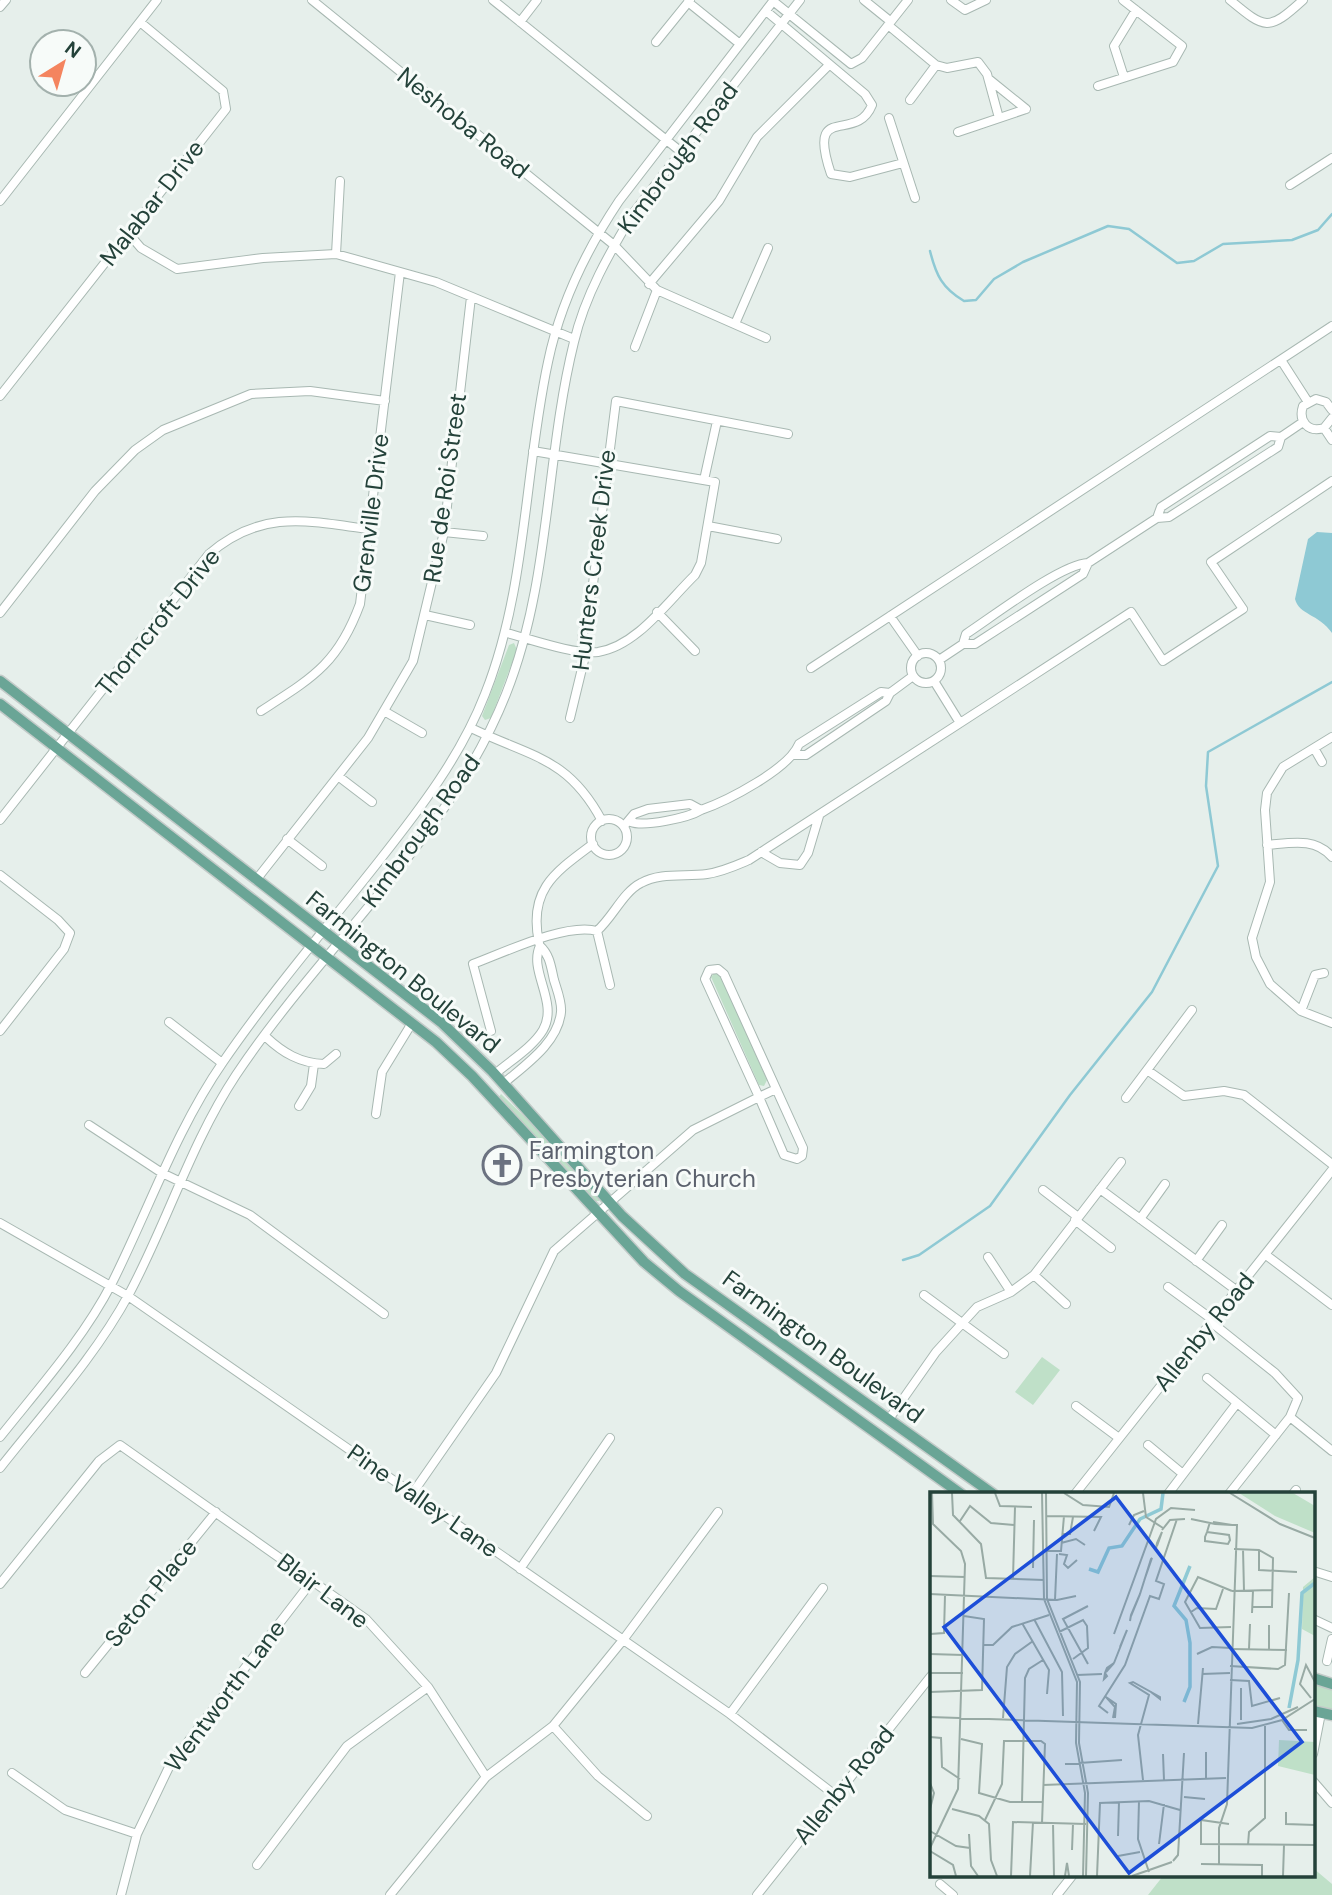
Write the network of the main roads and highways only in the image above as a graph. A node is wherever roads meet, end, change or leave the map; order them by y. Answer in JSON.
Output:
{"nodes":[{"id":1,"x":0,"y":681,"type":"edge"},
{"id":2,"x":0,"y":704,"type":"edge"},
{"id":3,"x":496,"y":1089,"type":"junction"},
{"id":4,"x":884,"y":1427,"type":"junction"},
{"id":5,"x":959,"y":1492,"type":"edge"},
{"id":6,"x":990,"y":1492,"type":"edge"},
{"id":7,"x":1314,"y":1678,"type":"edge"},
{"id":8,"x":1332,"y":1684,"type":"edge"}],
"edges":[{"from":1,"to":3,"type":"main road","name":"Farmington Boulevard"},
{"from":2,"to":3,"type":"main road","name":"Farmington Boulevard"},
{"from":3,"to":4,"type":"main road","name":"Farmington Boulevard"},
{"from":3,"to":4,"type":"main road","name":"Farmington Boulevard"},
{"from":4,"to":5,"type":"main road","name":"Farmington Boulevard"},
{"from":4,"to":6,"type":"main road","name":"Farmington Boulevard"},
{"from":7,"to":8,"type":"main road"}]}
